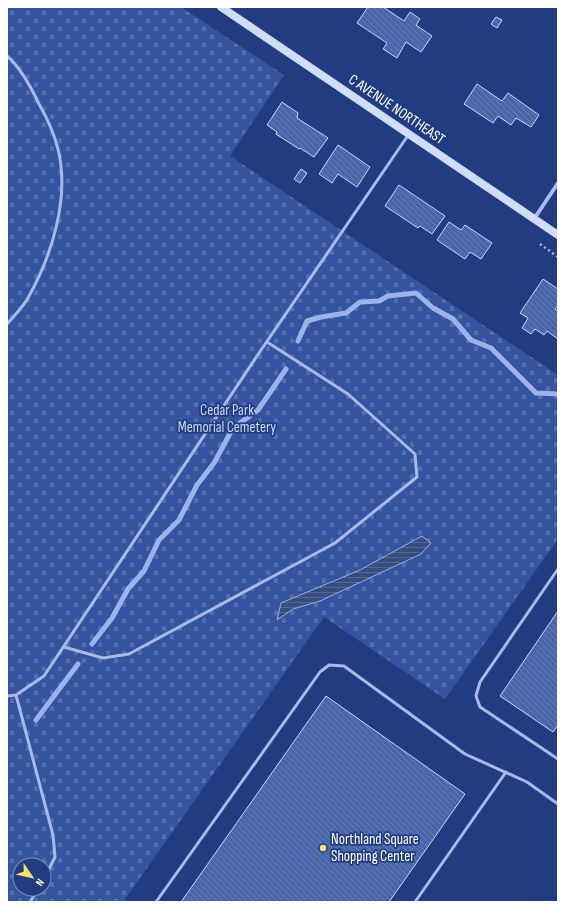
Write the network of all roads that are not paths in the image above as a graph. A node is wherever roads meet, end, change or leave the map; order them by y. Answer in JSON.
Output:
{"nodes":[{"id":1,"x":221,"y":7,"type":"edge"},
{"id":2,"x":7,"y":56,"type":"edge"},
{"id":3,"x":409,"y":134,"type":"junction"},
{"id":4,"x":558,"y":182,"type":"edge"},
{"id":5,"x":534,"y":219,"type":"junction"},
{"id":6,"x":558,"y":235,"type":"edge"},
{"id":7,"x":7,"y":324,"type":"edge"},
{"id":8,"x":267,"y":342,"type":"junction"},
{"id":9,"x":558,"y":569,"type":"edge"},
{"id":10,"x":64,"y":647,"type":"junction"},
{"id":11,"x":16,"y":695,"type":"junction"},
{"id":12,"x":7,"y":696,"type":"edge"},
{"id":13,"x":558,"y":759,"type":"edge"},
{"id":14,"x":506,"y":772,"type":"junction"},
{"id":15,"x":558,"y":804,"type":"edge"},
{"id":16,"x":52,"y":863,"type":"edge"},
{"id":17,"x":156,"y":902,"type":"edge"},
{"id":18,"x":415,"y":902,"type":"edge"}],
"edges":[{"from":1,"to":3,"type":"street","name":"C AVENUE NORTHEAST"},
{"from":2,"to":7,"type":"lane"},
{"from":3,"to":5,"type":"street","name":"C AVENUE NORTHEAST"},
{"from":3,"to":8,"type":"lane"},
{"from":4,"to":5,"type":"street"},
{"from":5,"to":6,"type":"street","name":"C AVENUE NORTHEAST"},
{"from":8,"to":10,"type":"lane"},
{"from":8,"to":10,"type":"lane"},
{"from":9,"to":13,"type":"lane"},
{"from":10,"to":11,"type":"lane"},
{"from":11,"to":12,"type":"lane"},
{"from":11,"to":16,"type":"lane"},
{"from":14,"to":15,"type":"lane"},
{"from":14,"to":17,"type":"lane"},
{"from":14,"to":18,"type":"lane"}]}
